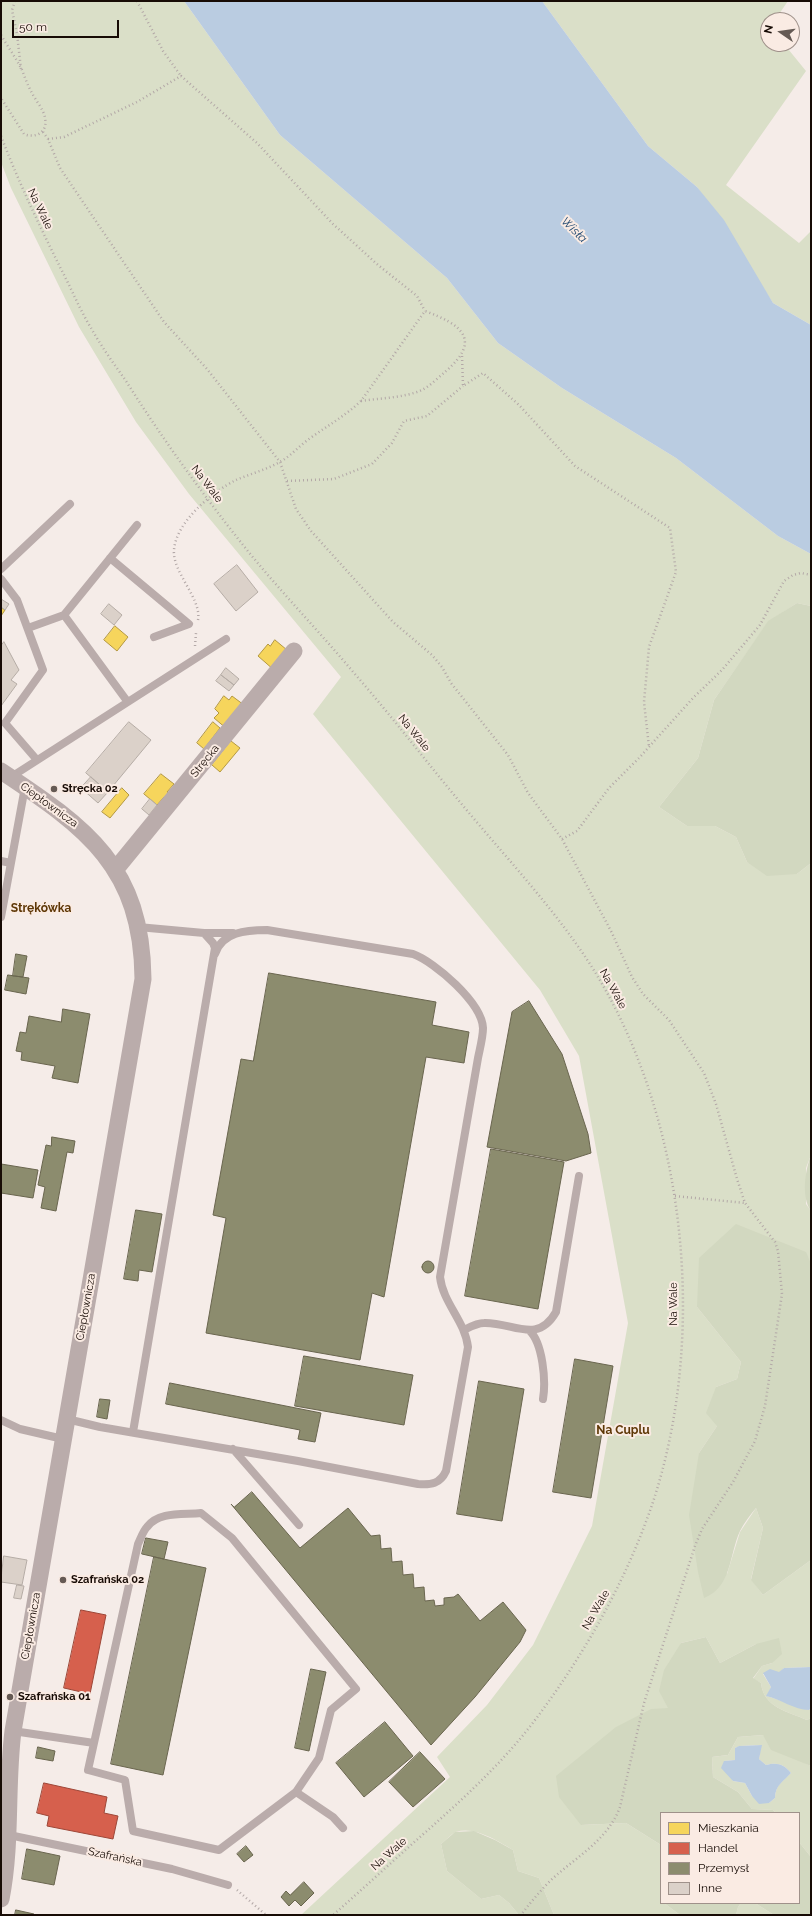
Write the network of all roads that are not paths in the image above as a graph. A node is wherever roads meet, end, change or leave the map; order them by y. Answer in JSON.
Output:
{"nodes":[{"id":1,"x":70,"y":504,"type":"dead end"},
{"id":2,"x":137,"y":525,"type":"dead end"},
{"id":3,"x":110,"y":558,"type":"junction"},
{"id":4,"x":1,"y":569,"type":"edge"},
{"id":5,"x":1,"y":579,"type":"edge"},
{"id":6,"x":64,"y":615,"type":"junction"},
{"id":7,"x":28,"y":628,"type":"junction"},
{"id":8,"x":154,"y":637,"type":"dead end"},
{"id":9,"x":226,"y":639,"type":"dead end"},
{"id":10,"x":294,"y":651,"type":"dead end"},
{"id":11,"x":127,"y":701,"type":"junction"},
{"id":12,"x":3,"y":721,"type":"edge"},
{"id":13,"x":38,"y":760,"type":"junction"},
{"id":14,"x":6,"y":774,"type":"edge"},
{"id":15,"x":25,"y":787,"type":"junction"},
{"id":16,"x":1,"y":862,"type":"edge"},
{"id":17,"x":11,"y":863,"type":"junction"},
{"id":18,"x":115,"y":870,"type":"junction"},
{"id":19,"x":1,"y":917,"type":"edge"},
{"id":20,"x":138,"y":927,"type":"junction"},
{"id":21,"x":200,"y":933,"type":"junction"},
{"id":22,"x":238,"y":933,"type":"junction"},
{"id":23,"x":215,"y":954,"type":"junction"},
{"id":24,"x":579,"y":1176,"type":"dead end"},
{"id":25,"x":464,"y":1330,"type":"junction"},
{"id":26,"x":529,"y":1330,"type":"junction"},
{"id":27,"x":543,"y":1399,"type":"dead end"},
{"id":28,"x":1,"y":1420,"type":"edge"},
{"id":29,"x":67,"y":1420,"type":"junction"},
{"id":30,"x":133,"y":1432,"type":"junction"},
{"id":31,"x":63,"y":1439,"type":"junction"},
{"id":32,"x":233,"y":1449,"type":"junction"},
{"id":33,"x":299,"y":1526,"type":"dead end"},
{"id":34,"x":13,"y":1731,"type":"junction"},
{"id":35,"x":94,"y":1743,"type":"junction"},
{"id":36,"x":296,"y":1792,"type":"junction"},
{"id":37,"x":342,"y":1828,"type":"dead end"},
{"id":38,"x":5,"y":1834,"type":"edge"},
{"id":39,"x":228,"y":1885,"type":"road end"},
{"id":40,"x":1,"y":1899,"type":"edge"}],
"edges":[{"from":1,"to":4,"type":"lane"},
{"from":2,"to":3,"type":"lane"},
{"from":3,"to":6,"type":"lane"},
{"from":3,"to":8,"type":"lane"},
{"from":5,"to":7,"type":"lane"},
{"from":6,"to":7,"type":"lane"},
{"from":6,"to":11,"type":"lane"},
{"from":7,"to":12,"type":"lane"},
{"from":9,"to":11,"type":"lane"},
{"from":10,"to":18,"type":"street","name":"Stręcka"},
{"from":11,"to":13,"type":"lane"},
{"from":12,"to":13,"type":"lane"},
{"from":13,"to":14,"type":"lane"},
{"from":14,"to":15,"type":"street","name":"Ciepłownicza"},
{"from":15,"to":17,"type":"lane"},
{"from":15,"to":18,"type":"street","name":"Ciepłownicza"},
{"from":16,"to":17,"type":"lane"},
{"from":17,"to":19,"type":"lane"},
{"from":18,"to":20,"type":"street","name":"Ciepłownicza"},
{"from":20,"to":21,"type":"lane"},
{"from":20,"to":29,"type":"street","name":"Ciepłownicza"},
{"from":21,"to":22,"type":"lane"},
{"from":21,"to":23,"type":"lane"},
{"from":22,"to":23,"type":"lane"},
{"from":22,"to":25,"type":"lane"},
{"from":23,"to":30,"type":"lane"},
{"from":24,"to":26,"type":"lane"},
{"from":25,"to":26,"type":"lane"},
{"from":25,"to":32,"type":"lane"},
{"from":26,"to":27,"type":"lane"},
{"from":28,"to":31,"type":"lane"},
{"from":29,"to":30,"type":"lane"},
{"from":29,"to":31,"type":"street","name":"Ciepłownicza"},
{"from":30,"to":32,"type":"lane"},
{"from":31,"to":34,"type":"street","name":"Ciepłownicza"},
{"from":32,"to":33,"type":"lane"},
{"from":34,"to":35,"type":"lane"},
{"from":34,"to":38,"type":"street","name":"Ciepłownicza"},
{"from":35,"to":36,"type":"lane"},
{"from":35,"to":36,"type":"lane"},
{"from":36,"to":37,"type":"lane"},
{"from":38,"to":39,"type":"lane","name":"Szafrańska"},
{"from":38,"to":40,"type":"street","name":"Ciepłownicza"}]}
